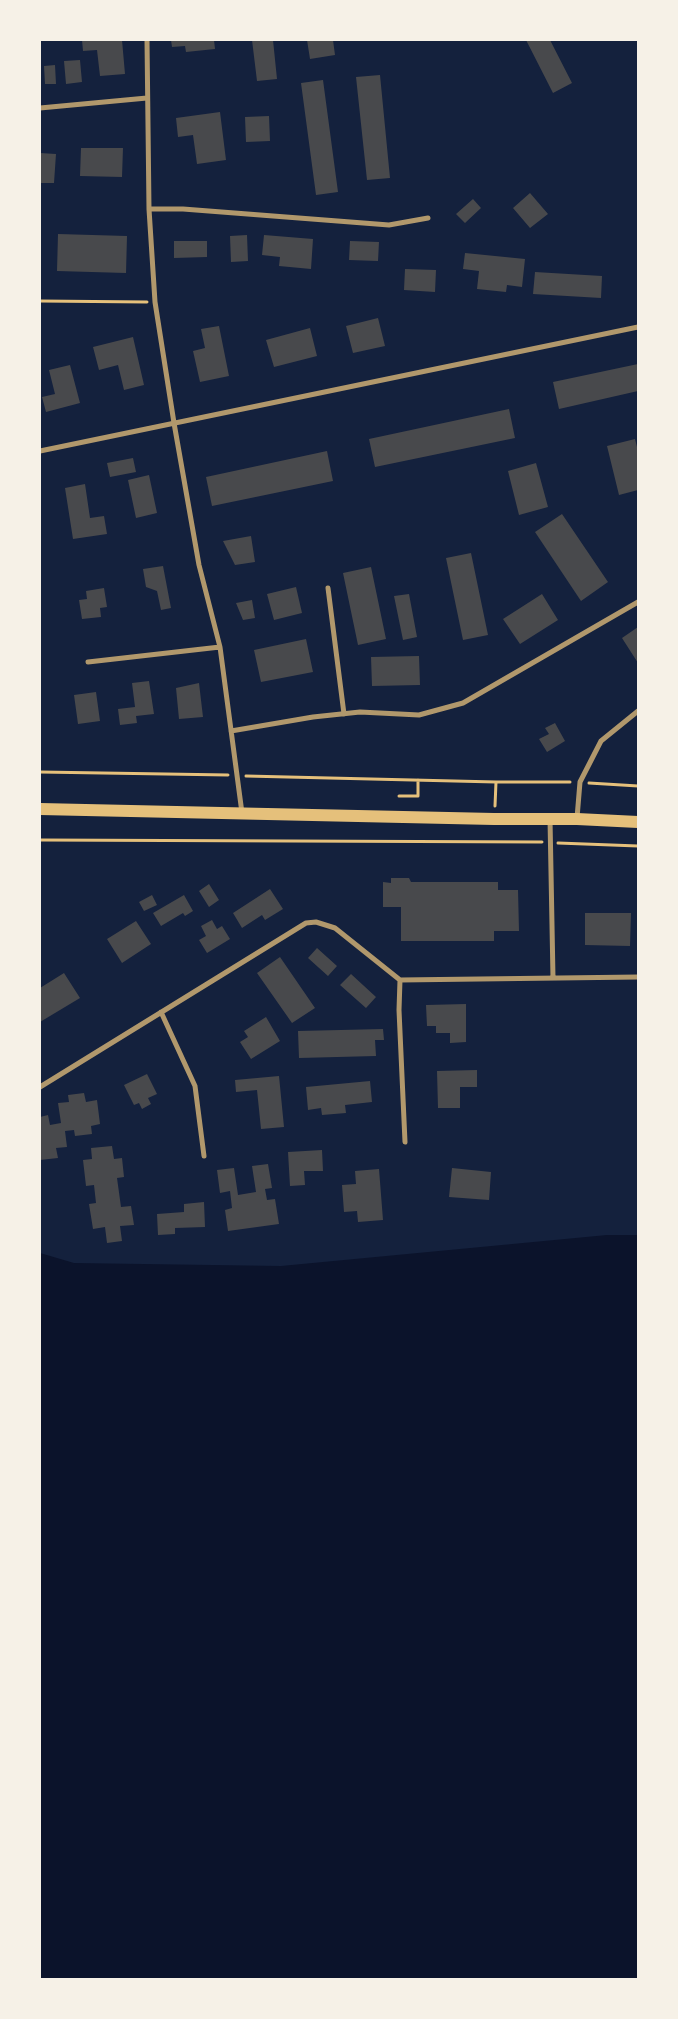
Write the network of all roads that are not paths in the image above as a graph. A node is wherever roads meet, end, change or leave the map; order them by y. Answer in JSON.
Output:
{"nodes":[{"id":1,"x":147,"y":40,"type":"edge"},
{"id":2,"x":147,"y":98,"type":"junction"},
{"id":3,"x":40,"y":108,"type":"edge"},
{"id":4,"x":149,"y":209,"type":"junction"},
{"id":5,"x":428,"y":218,"type":"dead end"},
{"id":6,"x":638,"y":327,"type":"edge"},
{"id":7,"x":174,"y":423,"type":"junction"},
{"id":8,"x":40,"y":451,"type":"edge"},
{"id":9,"x":328,"y":588,"type":"dead end"},
{"id":10,"x":638,"y":602,"type":"edge"},
{"id":11,"x":220,"y":647,"type":"junction"},
{"id":12,"x":88,"y":662,"type":"dead end"},
{"id":13,"x":638,"y":711,"type":"edge"},
{"id":14,"x":344,"y":714,"type":"junction"},
{"id":15,"x":231,"y":731,"type":"junction"},
{"id":16,"x":40,"y":809,"type":"edge"},
{"id":17,"x":242,"y":814,"type":"junction"},
{"id":18,"x":550,"y":819,"type":"junction"},
{"id":19,"x":577,"y":819,"type":"junction"},
{"id":20,"x":638,"y":822,"type":"edge"},
{"id":21,"x":638,"y":977,"type":"edge"},
{"id":22,"x":553,"y":978,"type":"junction"},
{"id":23,"x":400,"y":980,"type":"junction"},
{"id":24,"x":161,"y":1012,"type":"junction"},
{"id":25,"x":40,"y":1087,"type":"edge"},
{"id":26,"x":405,"y":1142,"type":"dead end"},
{"id":27,"x":204,"y":1156,"type":"dead end"}],
"edges":[{"from":1,"to":2,"type":"street"},
{"from":2,"to":3,"type":"street"},
{"from":2,"to":4,"type":"street"},
{"from":4,"to":5,"type":"street"},
{"from":4,"to":7,"type":"street"},
{"from":6,"to":7,"type":"street"},
{"from":7,"to":8,"type":"street"},
{"from":7,"to":11,"type":"street"},
{"from":9,"to":14,"type":"street"},
{"from":10,"to":14,"type":"street"},
{"from":11,"to":12,"type":"street"},
{"from":11,"to":15,"type":"street"},
{"from":13,"to":19,"type":"street"},
{"from":14,"to":15,"type":"street"},
{"from":15,"to":17,"type":"street"},
{"from":16,"to":17,"type":"main road"},
{"from":17,"to":18,"type":"main road"},
{"from":18,"to":19,"type":"main road"},
{"from":18,"to":22,"type":"street"},
{"from":19,"to":20,"type":"main road"},
{"from":21,"to":22,"type":"street"},
{"from":22,"to":23,"type":"street"},
{"from":23,"to":24,"type":"street"},
{"from":23,"to":26,"type":"street"},
{"from":24,"to":25,"type":"street"},
{"from":24,"to":27,"type":"street"}]}
